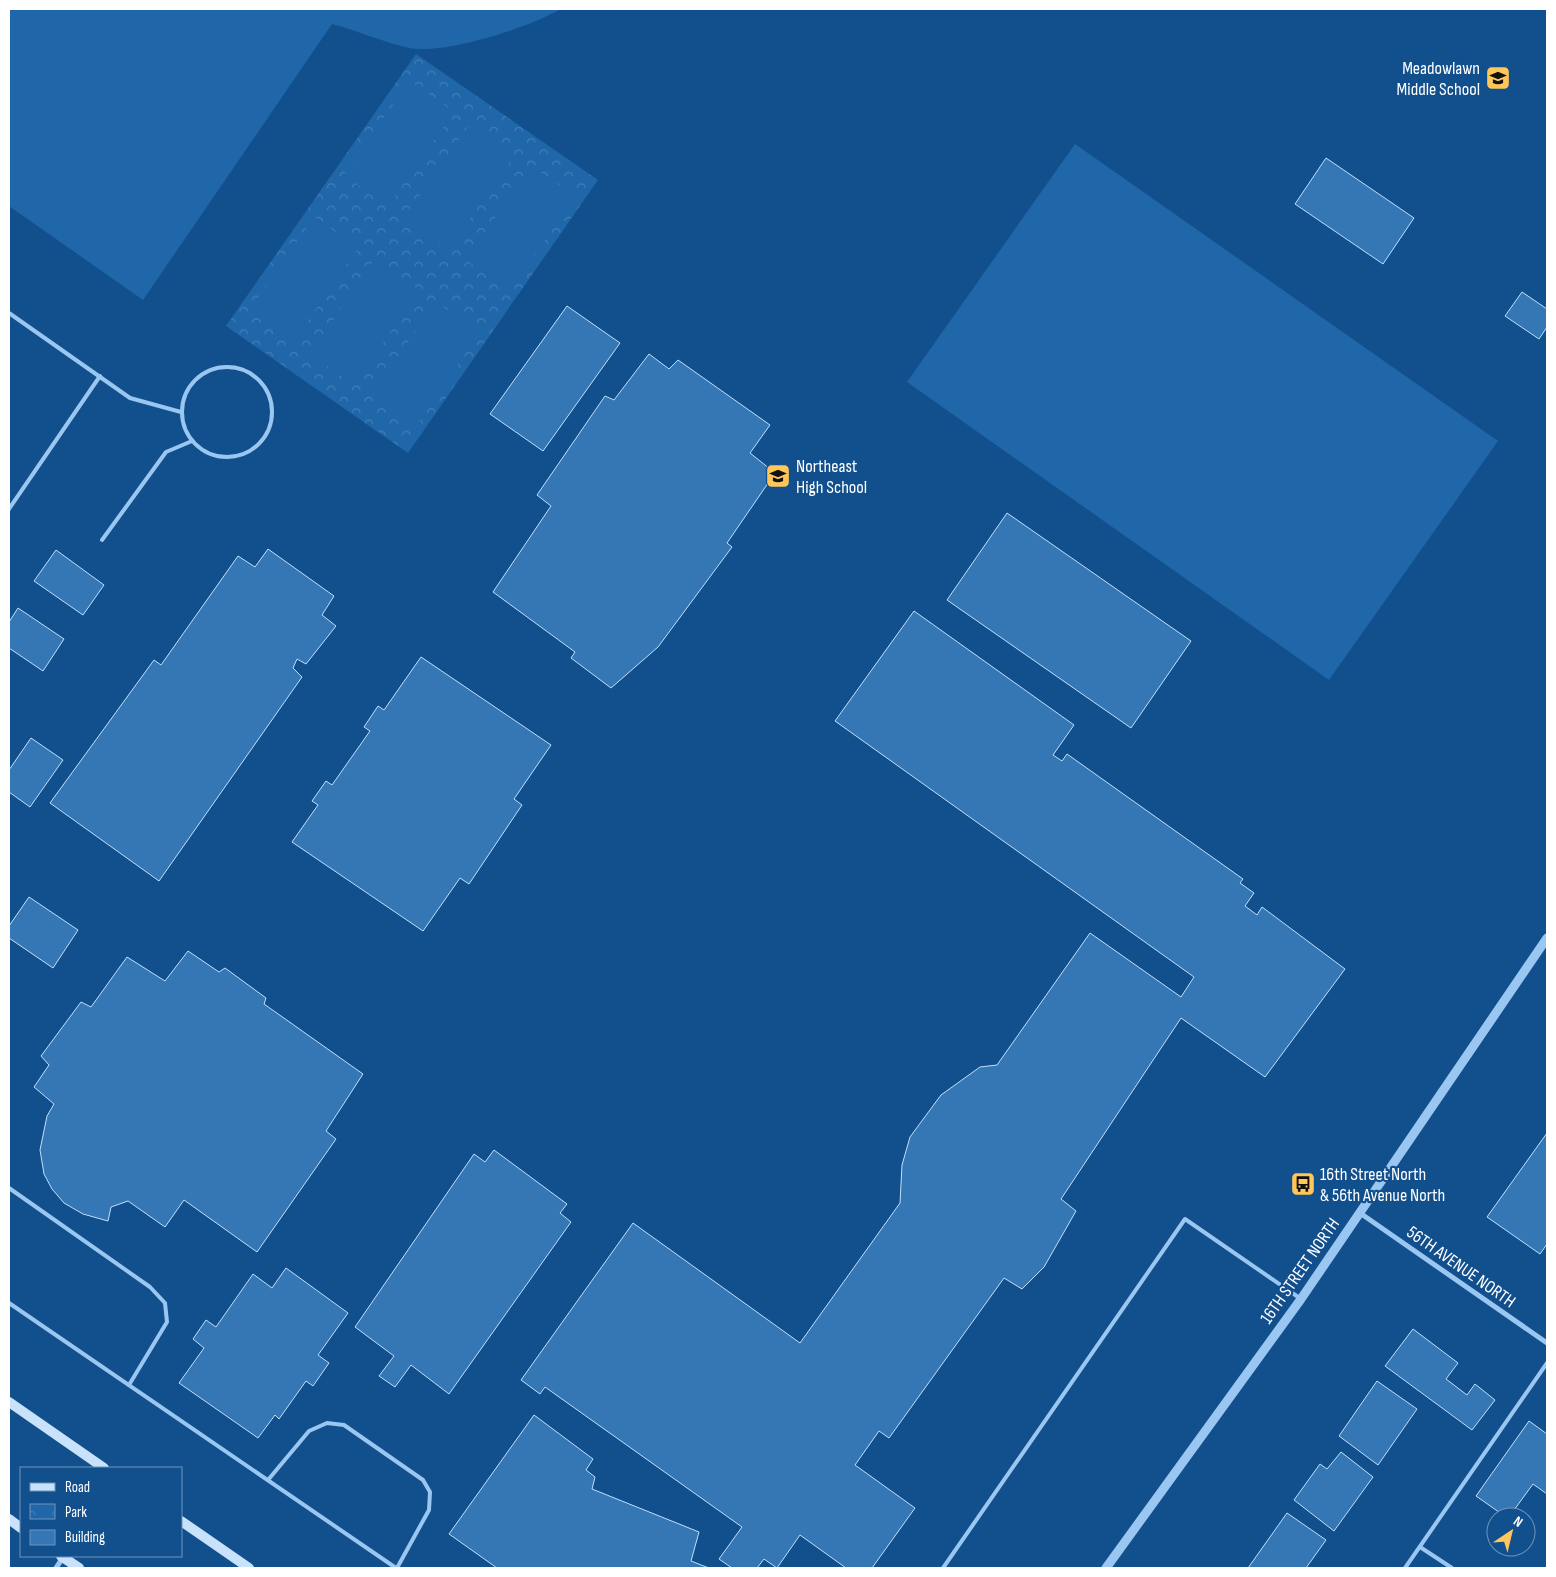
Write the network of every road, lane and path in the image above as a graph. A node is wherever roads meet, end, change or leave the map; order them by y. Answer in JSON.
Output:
{"nodes":[{"id":1,"x":9,"y":313,"type":"edge"},
{"id":2,"x":100,"y":376,"type":"junction"},
{"id":3,"x":181,"y":412,"type":"junction"},
{"id":4,"x":192,"y":441,"type":"junction"},
{"id":5,"x":9,"y":509,"type":"edge"},
{"id":6,"x":102,"y":540,"type":"dead end"},
{"id":7,"x":1547,"y":938,"type":"edge"},
{"id":8,"x":9,"y":1188,"type":"edge"},
{"id":9,"x":1360,"y":1213,"type":"junction"},
{"id":10,"x":1301,"y":1299,"type":"junction"},
{"id":11,"x":9,"y":1303,"type":"edge"},
{"id":12,"x":1547,"y":1343,"type":"edge"},
{"id":13,"x":1547,"y":1363,"type":"edge"},
{"id":14,"x":129,"y":1385,"type":"junction"},
{"id":15,"x":9,"y":1402,"type":"edge"},
{"id":16,"x":103,"y":1467,"type":"edge"},
{"id":17,"x":268,"y":1480,"type":"junction"},
{"id":18,"x":9,"y":1519,"type":"edge"},
{"id":19,"x":182,"y":1522,"type":"edge"},
{"id":20,"x":20,"y":1527,"type":"edge"},
{"id":21,"x":1420,"y":1547,"type":"junction"},
{"id":22,"x":62,"y":1557,"type":"edge"},
{"id":23,"x":64,"y":1557,"type":"edge"},
{"id":24,"x":56,"y":1568,"type":"edge"},
{"id":25,"x":79,"y":1568,"type":"edge"},
{"id":26,"x":249,"y":1568,"type":"edge"},
{"id":27,"x":396,"y":1568,"type":"edge"},
{"id":28,"x":943,"y":1568,"type":"edge"},
{"id":29,"x":1106,"y":1568,"type":"edge"},
{"id":30,"x":1405,"y":1568,"type":"edge"},
{"id":31,"x":1452,"y":1568,"type":"edge"}],
"edges":[{"from":1,"to":2,"type":"lane"},
{"from":2,"to":3,"type":"lane"},
{"from":2,"to":5,"type":"lane"},
{"from":3,"to":4,"type":"lane"},
{"from":3,"to":4,"type":"lane"},
{"from":4,"to":6,"type":"lane"},
{"from":7,"to":9,"type":"street","name":"16TH STREET NORTH"},
{"from":8,"to":14,"type":"lane"},
{"from":9,"to":10,"type":"street","name":"16TH STREET NORTH"},
{"from":9,"to":12,"type":"street","name":"56TH AVENUE NORTH"},
{"from":10,"to":28,"type":"lane"},
{"from":10,"to":29,"type":"street","name":"16TH STREET NORTH"},
{"from":11,"to":14,"type":"lane"},
{"from":13,"to":21,"type":"lane"},
{"from":14,"to":17,"type":"lane"},
{"from":15,"to":16,"type":"main road"},
{"from":17,"to":27,"type":"lane"},
{"from":17,"to":27,"type":"lane"},
{"from":18,"to":20,"type":"main road"},
{"from":19,"to":26,"type":"main road"},
{"from":21,"to":30,"type":"lane"},
{"from":21,"to":31,"type":"lane"},
{"from":22,"to":24,"type":"street"},
{"from":23,"to":25,"type":"main road"}]}
